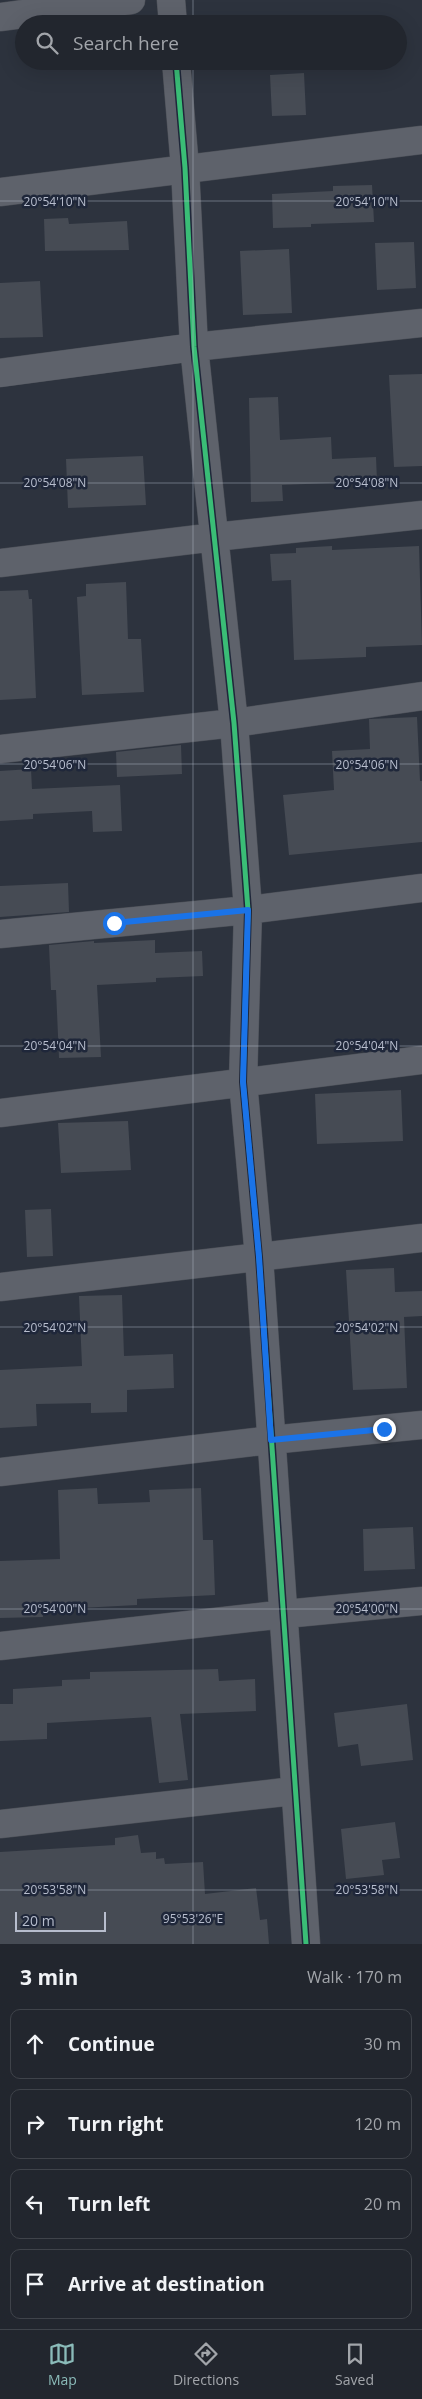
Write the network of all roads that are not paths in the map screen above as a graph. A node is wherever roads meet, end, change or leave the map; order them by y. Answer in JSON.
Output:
{"nodes":[{"id":1,"x":131,"y":0,"type":"edge"},
{"id":2,"x":171,"y":0,"type":"edge"},
{"id":3,"x":15,"y":15,"type":"edge"},
{"id":4,"x":15,"y":15,"type":"edge"},
{"id":5,"x":172,"y":15,"type":"edge"},
{"id":6,"x":0,"y":17,"type":"edge"},
{"id":7,"x":177,"y":70,"type":"edge"},
{"id":8,"x":422,"y":140,"type":"edge"},
{"id":9,"x":184,"y":168,"type":"junction"},
{"id":10,"x":0,"y":192,"type":"edge"},
{"id":11,"x":422,"y":323,"type":"edge"},
{"id":12,"x":194,"y":347,"type":"junction"},
{"id":13,"x":0,"y":373,"type":"edge"},
{"id":14,"x":422,"y":514,"type":"edge"},
{"id":15,"x":215,"y":537,"type":"junction"},
{"id":16,"x":0,"y":563,"type":"edge"},
{"id":17,"x":422,"y":696,"type":"edge"},
{"id":18,"x":234,"y":723,"type":"junction"},
{"id":19,"x":0,"y":749,"type":"edge"},
{"id":20,"x":422,"y":888,"type":"edge"},
{"id":21,"x":248,"y":910,"type":"junction"},
{"id":22,"x":0,"y":934,"type":"edge"},
{"id":23,"x":422,"y":1060,"type":"edge"},
{"id":24,"x":243,"y":1082,"type":"junction"},
{"id":25,"x":0,"y":1113,"type":"edge"},
{"id":26,"x":422,"y":1238,"type":"edge"},
{"id":27,"x":259,"y":1257,"type":"junction"},
{"id":28,"x":0,"y":1287,"type":"edge"},
{"id":29,"x":422,"y":1425,"type":"edge"},
{"id":30,"x":271,"y":1440,"type":"junction"},
{"id":31,"x":0,"y":1472,"type":"edge"},
{"id":32,"x":422,"y":1602,"type":"edge"},
{"id":33,"x":285,"y":1614,"type":"junction"},
{"id":34,"x":0,"y":1646,"type":"edge"},
{"id":35,"x":294,"y":1792,"type":"junction"},
{"id":36,"x":0,"y":1824,"type":"edge"},
{"id":37,"x":306,"y":1944,"type":"edge"}],
"edges":[{"from":1,"to":4,"type":"street"},
{"from":2,"to":5,"type":"street"},
{"from":3,"to":6,"type":"street"},
{"from":7,"to":9,"type":"street"},
{"from":8,"to":9,"type":"street"},
{"from":9,"to":10,"type":"street"},
{"from":9,"to":12,"type":"street"},
{"from":11,"to":12,"type":"street"},
{"from":12,"to":13,"type":"street"},
{"from":12,"to":15,"type":"street"},
{"from":14,"to":15,"type":"street"},
{"from":15,"to":16,"type":"street"},
{"from":15,"to":18,"type":"street"},
{"from":17,"to":18,"type":"street"},
{"from":18,"to":19,"type":"street"},
{"from":18,"to":21,"type":"street"},
{"from":20,"to":21,"type":"street"},
{"from":21,"to":22,"type":"street"},
{"from":21,"to":24,"type":"street"},
{"from":23,"to":24,"type":"street"},
{"from":24,"to":25,"type":"street"},
{"from":24,"to":27,"type":"street"},
{"from":26,"to":27,"type":"street"},
{"from":27,"to":28,"type":"street"},
{"from":27,"to":30,"type":"street"},
{"from":29,"to":30,"type":"street"},
{"from":30,"to":31,"type":"street"},
{"from":30,"to":33,"type":"street"},
{"from":32,"to":33,"type":"street"},
{"from":33,"to":34,"type":"street"},
{"from":33,"to":35,"type":"street"},
{"from":35,"to":36,"type":"street"},
{"from":35,"to":37,"type":"street"}]}
